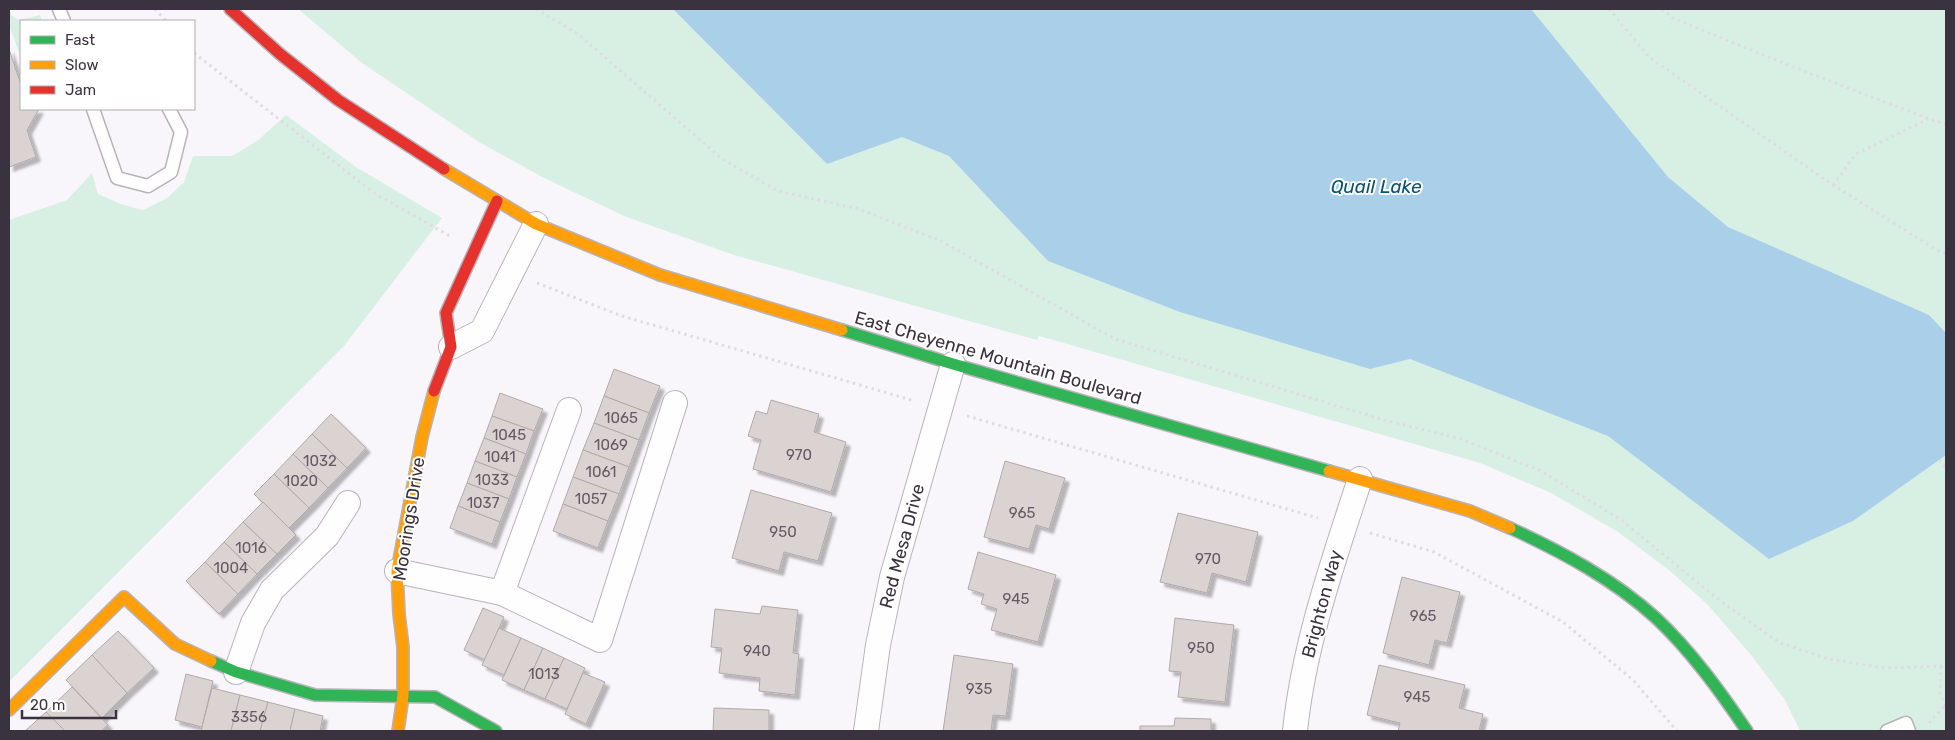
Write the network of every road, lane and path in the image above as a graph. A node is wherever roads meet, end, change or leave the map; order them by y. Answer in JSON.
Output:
{"nodes":[{"id":1,"x":155,"y":9,"type":"edge"},
{"id":2,"x":230,"y":9,"type":"edge"},
{"id":3,"x":536,"y":9,"type":"edge"},
{"id":4,"x":1609,"y":9,"type":"edge"},
{"id":5,"x":1662,"y":9,"type":"edge"},
{"id":6,"x":165,"y":20,"type":"edge"},
{"id":7,"x":93,"y":110,"type":"edge"},
{"id":8,"x":170,"y":110,"type":"edge"},
{"id":9,"x":1929,"y":119,"type":"junction"},
{"id":10,"x":1946,"y":124,"type":"edge"},
{"id":11,"x":1833,"y":185,"type":"junction"},
{"id":12,"x":497,"y":200,"type":"junction"},
{"id":13,"x":536,"y":224,"type":"junction"},
{"id":14,"x":1946,"y":254,"type":"edge"},
{"id":15,"x":452,"y":347,"type":"junction"},
{"id":16,"x":953,"y":364,"type":"junction"},
{"id":17,"x":674,"y":403,"type":"dead end"},
{"id":18,"x":569,"y":410,"type":"dead end"},
{"id":19,"x":1939,"y":460,"type":"dead end"},
{"id":20,"x":1946,"y":468,"type":"edge"},
{"id":21,"x":1360,"y":479,"type":"junction"},
{"id":22,"x":348,"y":502,"type":"dead end"},
{"id":23,"x":397,"y":571,"type":"junction"},
{"id":24,"x":502,"y":593,"type":"junction"},
{"id":25,"x":1946,"y":664,"type":"edge"},
{"id":26,"x":1940,"y":666,"type":"junction"},
{"id":27,"x":236,"y":672,"type":"junction"},
{"id":28,"x":403,"y":696,"type":"junction"},
{"id":29,"x":1946,"y":706,"type":"edge"},
{"id":30,"x":9,"y":710,"type":"edge"},
{"id":31,"x":1928,"y":725,"type":"dead end"},
{"id":32,"x":398,"y":731,"type":"edge"},
{"id":33,"x":496,"y":731,"type":"edge"},
{"id":34,"x":866,"y":731,"type":"edge"},
{"id":35,"x":1295,"y":731,"type":"edge"},
{"id":36,"x":1748,"y":731,"type":"edge"},
{"id":37,"x":1886,"y":731,"type":"edge"},
{"id":38,"x":1910,"y":731,"type":"edge"}],
"edges":[{"from":1,"to":6,"type":"path"},
{"from":2,"to":12,"type":"street","name":"East Cheyenne Mountain Boulevard"},
{"from":3,"to":26,"type":"path"},
{"from":4,"to":11,"type":"path"},
{"from":5,"to":9,"type":"path"},
{"from":7,"to":8,"type":"lane"},
{"from":9,"to":10,"type":"path"},
{"from":9,"to":11,"type":"path"},
{"from":11,"to":14,"type":"path"},
{"from":12,"to":13,"type":"street","name":"East Cheyenne Mountain Boulevard"},
{"from":12,"to":15,"type":"street"},
{"from":13,"to":15,"type":"street"},
{"from":13,"to":16,"type":"street","name":"East Cheyenne Mountain Boulevard"},
{"from":15,"to":23,"type":"street","name":"Moorings Drive"},
{"from":16,"to":21,"type":"street","name":"East Cheyenne Mountain Boulevard"},
{"from":16,"to":34,"type":"street","name":"Red Mesa Drive"},
{"from":17,"to":24,"type":"street"},
{"from":18,"to":24,"type":"street"},
{"from":19,"to":20,"type":"path"},
{"from":21,"to":35,"type":"street","name":"Brighton Way"},
{"from":21,"to":36,"type":"street","name":"East Cheyenne Mountain Boulevard"},
{"from":22,"to":27,"type":"street"},
{"from":23,"to":24,"type":"street"},
{"from":23,"to":28,"type":"street","name":"Moorings Drive"},
{"from":25,"to":26,"type":"path"},
{"from":26,"to":29,"type":"path"},
{"from":27,"to":28,"type":"street"},
{"from":27,"to":30,"type":"street"},
{"from":28,"to":32,"type":"street","name":"Moorings Drive"},
{"from":28,"to":33,"type":"street"},
{"from":29,"to":31,"type":"path"},
{"from":37,"to":38,"type":"lane"}]}
